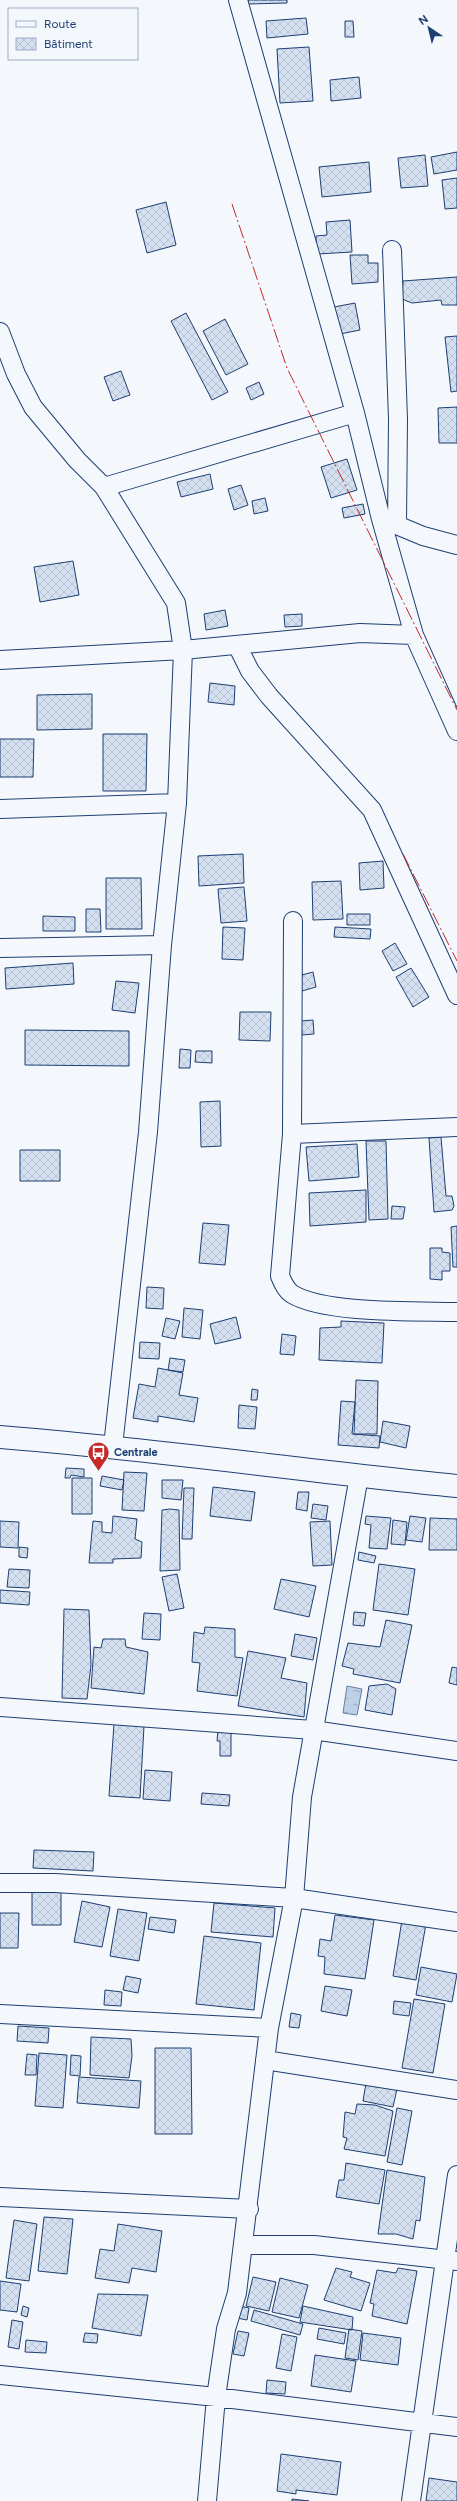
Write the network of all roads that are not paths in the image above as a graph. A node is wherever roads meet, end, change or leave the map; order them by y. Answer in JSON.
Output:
{"nodes":[{"id":1,"x":238,"y":0,"type":"edge"},
{"id":2,"x":392,"y":250,"type":"dead end"},
{"id":3,"x":0,"y":332,"type":"edge"},
{"id":4,"x":355,"y":413,"type":"junction"},
{"id":5,"x":104,"y":487,"type":"junction"},
{"id":6,"x":389,"y":522,"type":"junction"},
{"id":7,"x":457,"y":545,"type":"edge"},
{"id":8,"x":414,"y":635,"type":"junction"},
{"id":9,"x":237,"y":645,"type":"junction"},
{"id":10,"x":183,"y":650,"type":"junction"},
{"id":11,"x":0,"y":660,"type":"edge"},
{"id":12,"x":457,"y":731,"type":"edge"},
{"id":13,"x":177,"y":803,"type":"junction"},
{"id":14,"x":0,"y":809,"type":"edge"},
{"id":15,"x":293,"y":921,"type":"dead end"},
{"id":16,"x":162,"y":945,"type":"junction"},
{"id":17,"x":0,"y":948,"type":"edge"},
{"id":18,"x":457,"y":995,"type":"edge"},
{"id":19,"x":457,"y":1128,"type":"edge"},
{"id":20,"x":292,"y":1134,"type":"junction"},
{"id":21,"x":457,"y":1312,"type":"edge"},
{"id":22,"x":0,"y":1437,"type":"edge"},
{"id":23,"x":113,"y":1446,"type":"junction"},
{"id":24,"x":359,"y":1476,"type":"junction"},
{"id":25,"x":457,"y":1486,"type":"edge"},
{"id":26,"x":0,"y":1707,"type":"edge"},
{"id":27,"x":313,"y":1730,"type":"junction"},
{"id":28,"x":457,"y":1751,"type":"edge"},
{"id":29,"x":0,"y":1883,"type":"edge"},
{"id":30,"x":294,"y":1898,"type":"junction"},
{"id":31,"x":457,"y":1922,"type":"edge"},
{"id":32,"x":0,"y":2014,"type":"edge"},
{"id":33,"x":269,"y":2028,"type":"junction"},
{"id":34,"x":265,"y":2060,"type":"junction"},
{"id":35,"x":457,"y":2090,"type":"edge"},
{"id":36,"x":457,"y":2175,"type":"edge"},
{"id":37,"x":0,"y":2197,"type":"edge"},
{"id":38,"x":248,"y":2209,"type":"junction"},
{"id":39,"x":244,"y":2245,"type":"junction"},
{"id":40,"x":452,"y":2261,"type":"edge"},
{"id":41,"x":0,"y":2375,"type":"edge"},
{"id":42,"x":216,"y":2397,"type":"junction"},
{"id":43,"x":421,"y":2422,"type":"junction"},
{"id":44,"x":457,"y":2427,"type":"edge"},
{"id":45,"x":207,"y":2501,"type":"edge"},
{"id":46,"x":411,"y":2501,"type":"edge"}],
"edges":[{"from":1,"to":4,"type":"street"},
{"from":2,"to":6,"type":"street"},
{"from":3,"to":5,"type":"street"},
{"from":4,"to":5,"type":"street"},
{"from":4,"to":6,"type":"street"},
{"from":5,"to":10,"type":"street"},
{"from":6,"to":7,"type":"street"},
{"from":6,"to":8,"type":"street"},
{"from":8,"to":9,"type":"street"},
{"from":8,"to":12,"type":"street"},
{"from":9,"to":10,"type":"street"},
{"from":9,"to":18,"type":"street"},
{"from":10,"to":11,"type":"street"},
{"from":10,"to":13,"type":"street"},
{"from":13,"to":14,"type":"street"},
{"from":13,"to":16,"type":"street"},
{"from":15,"to":20,"type":"street"},
{"from":16,"to":17,"type":"street"},
{"from":16,"to":23,"type":"street"},
{"from":19,"to":20,"type":"street"},
{"from":20,"to":21,"type":"street"},
{"from":22,"to":23,"type":"highway"},
{"from":23,"to":24,"type":"highway"},
{"from":24,"to":25,"type":"highway"},
{"from":24,"to":27,"type":"street"},
{"from":26,"to":27,"type":"street"},
{"from":27,"to":28,"type":"street"},
{"from":27,"to":30,"type":"street"},
{"from":29,"to":30,"type":"street"},
{"from":30,"to":31,"type":"street"},
{"from":30,"to":33,"type":"street"},
{"from":32,"to":33,"type":"street"},
{"from":33,"to":34,"type":"street"},
{"from":34,"to":35,"type":"street"},
{"from":34,"to":38,"type":"street"},
{"from":36,"to":40,"type":"street"},
{"from":37,"to":38,"type":"street"},
{"from":38,"to":39,"type":"street"},
{"from":39,"to":40,"type":"street"},
{"from":39,"to":42,"type":"street"},
{"from":40,"to":43,"type":"street"},
{"from":41,"to":42,"type":"street"},
{"from":42,"to":43,"type":"street"},
{"from":42,"to":45,"type":"street"},
{"from":43,"to":44,"type":"street"},
{"from":43,"to":46,"type":"street"}]}
